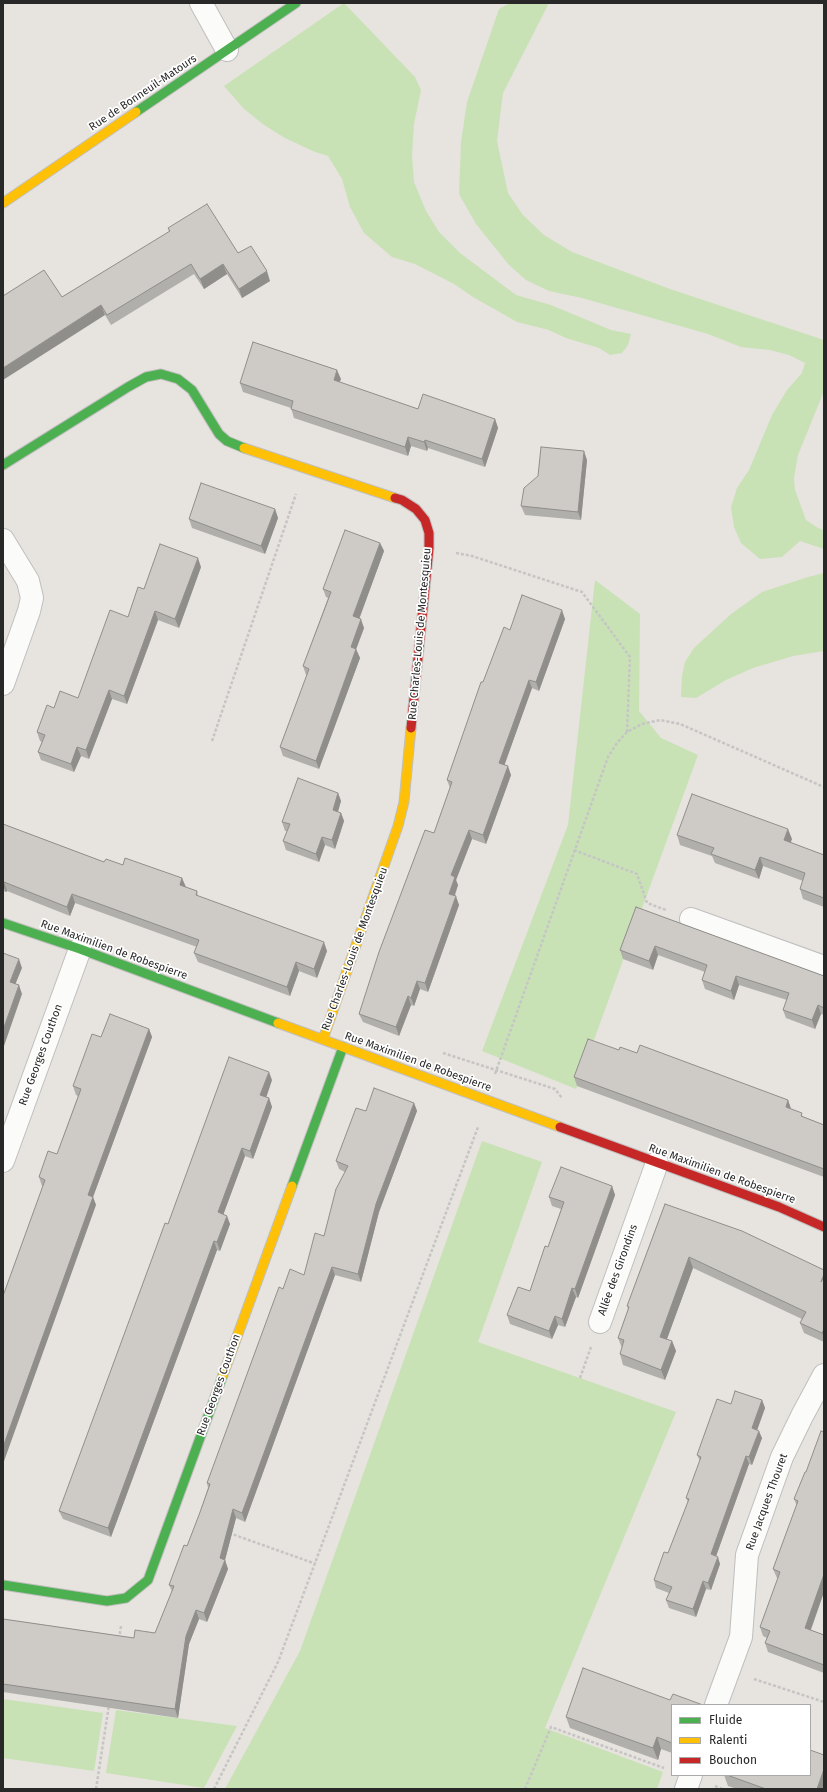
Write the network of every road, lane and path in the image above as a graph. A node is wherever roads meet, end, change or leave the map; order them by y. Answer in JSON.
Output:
{"nodes":[{"id":1,"x":201,"y":3,"type":"edge"},
{"id":2,"x":296,"y":3,"type":"edge"},
{"id":3,"x":227,"y":50,"type":"junction"},
{"id":4,"x":3,"y":203,"type":"edge"},
{"id":5,"x":3,"y":465,"type":"edge"},
{"id":6,"x":305,"y":469,"type":"junction"},
{"id":7,"x":3,"y":540,"type":"edge"},
{"id":8,"x":429,"y":548,"type":"junction"},
{"id":9,"x":3,"y":684,"type":"edge"},
{"id":10,"x":627,"y":732,"type":"junction"},
{"id":11,"x":212,"y":741,"type":"dead end"},
{"id":12,"x":824,"y":787,"type":"edge"},
{"id":13,"x":574,"y":850,"type":"junction"},
{"id":14,"x":691,"y":919,"type":"joint"},
{"id":15,"x":3,"y":923,"type":"edge"},
{"id":16,"x":80,"y":949,"type":"junction"},
{"id":17,"x":824,"y":967,"type":"edge"},
{"id":18,"x":323,"y":1039,"type":"junction"},
{"id":19,"x":343,"y":1047,"type":"junction"},
{"id":20,"x":488,"y":1101,"type":"junction"},
{"id":21,"x":3,"y":1161,"type":"edge"},
{"id":22,"x":657,"y":1162,"type":"junction"},
{"id":23,"x":824,"y":1227,"type":"edge"},
{"id":24,"x":600,"y":1322,"type":"joint"},
{"id":25,"x":824,"y":1375,"type":"edge"},
{"id":26,"x":580,"y":1378,"type":"dead end"},
{"id":27,"x":228,"y":1532,"type":"edge"},
{"id":28,"x":316,"y":1564,"type":"junction"},
{"id":29,"x":3,"y":1585,"type":"edge"},
{"id":30,"x":126,"y":1598,"type":"junction"},
{"id":31,"x":118,"y":1645,"type":"edge"},
{"id":32,"x":729,"y":1670,"type":"junction"},
{"id":33,"x":110,"y":1700,"type":"edge"},
{"id":34,"x":824,"y":1702,"type":"edge"},
{"id":35,"x":716,"y":1704,"type":"edge"},
{"id":36,"x":669,"y":1769,"type":"dead end"},
{"id":37,"x":691,"y":1776,"type":"edge"},
{"id":38,"x":96,"y":1789,"type":"edge"},
{"id":39,"x":214,"y":1789,"type":"edge"},
{"id":40,"x":525,"y":1789,"type":"edge"},
{"id":41,"x":686,"y":1789,"type":"edge"}],
"edges":[{"from":1,"to":3,"type":"street"},
{"from":2,"to":3,"type":"street","name":"Rue de Bonneuil-Matours"},
{"from":3,"to":4,"type":"street","name":"Rue de Bonneuil-Matours"},
{"from":5,"to":6,"type":"street","name":"Rue Charles-Louis de Montesquieu"},
{"from":6,"to":8,"type":"street","name":"Rue Charles-Louis de Montesquieu"},
{"from":6,"to":11,"type":"path"},
{"from":7,"to":9,"type":"street"},
{"from":8,"to":10,"type":"path"},
{"from":8,"to":18,"type":"street","name":"Rue Charles-Louis de Montesquieu"},
{"from":10,"to":12,"type":"path"},
{"from":10,"to":13,"type":"path"},
{"from":13,"to":14,"type":"path"},
{"from":13,"to":20,"type":"path"},
{"from":14,"to":17,"type":"street"},
{"from":15,"to":16,"type":"street","name":"Rue Maximilien de Robespierre"},
{"from":16,"to":18,"type":"street","name":"Rue Maximilien de Robespierre"},
{"from":16,"to":21,"type":"street","name":"Rue Georges Couthon"},
{"from":18,"to":19,"type":"street","name":"Rue Maximilien de Robespierre"},
{"from":19,"to":20,"type":"street","name":"Rue Maximilien de Robespierre"},
{"from":19,"to":30,"type":"street","name":"Rue Georges Couthon"},
{"from":20,"to":22,"type":"street","name":"Rue Maximilien de Robespierre"},
{"from":20,"to":28,"type":"path"},
{"from":22,"to":23,"type":"street","name":"Rue Maximilien de Robespierre"},
{"from":22,"to":24,"type":"street","name":"Allée des Girondins"},
{"from":24,"to":26,"type":"path","name":"Allée des Girondins"},
{"from":25,"to":32,"type":"street","name":"Rue Jacques Thouret"},
{"from":27,"to":28,"type":"path"},
{"from":28,"to":39,"type":"path"},
{"from":29,"to":30,"type":"street"},
{"from":30,"to":31,"type":"path"},
{"from":32,"to":34,"type":"path"},
{"from":32,"to":35,"type":"street","name":"Rue Jacques Thouret"},
{"from":33,"to":38,"type":"path"},
{"from":36,"to":40,"type":"path"},
{"from":37,"to":41,"type":"street"}]}
